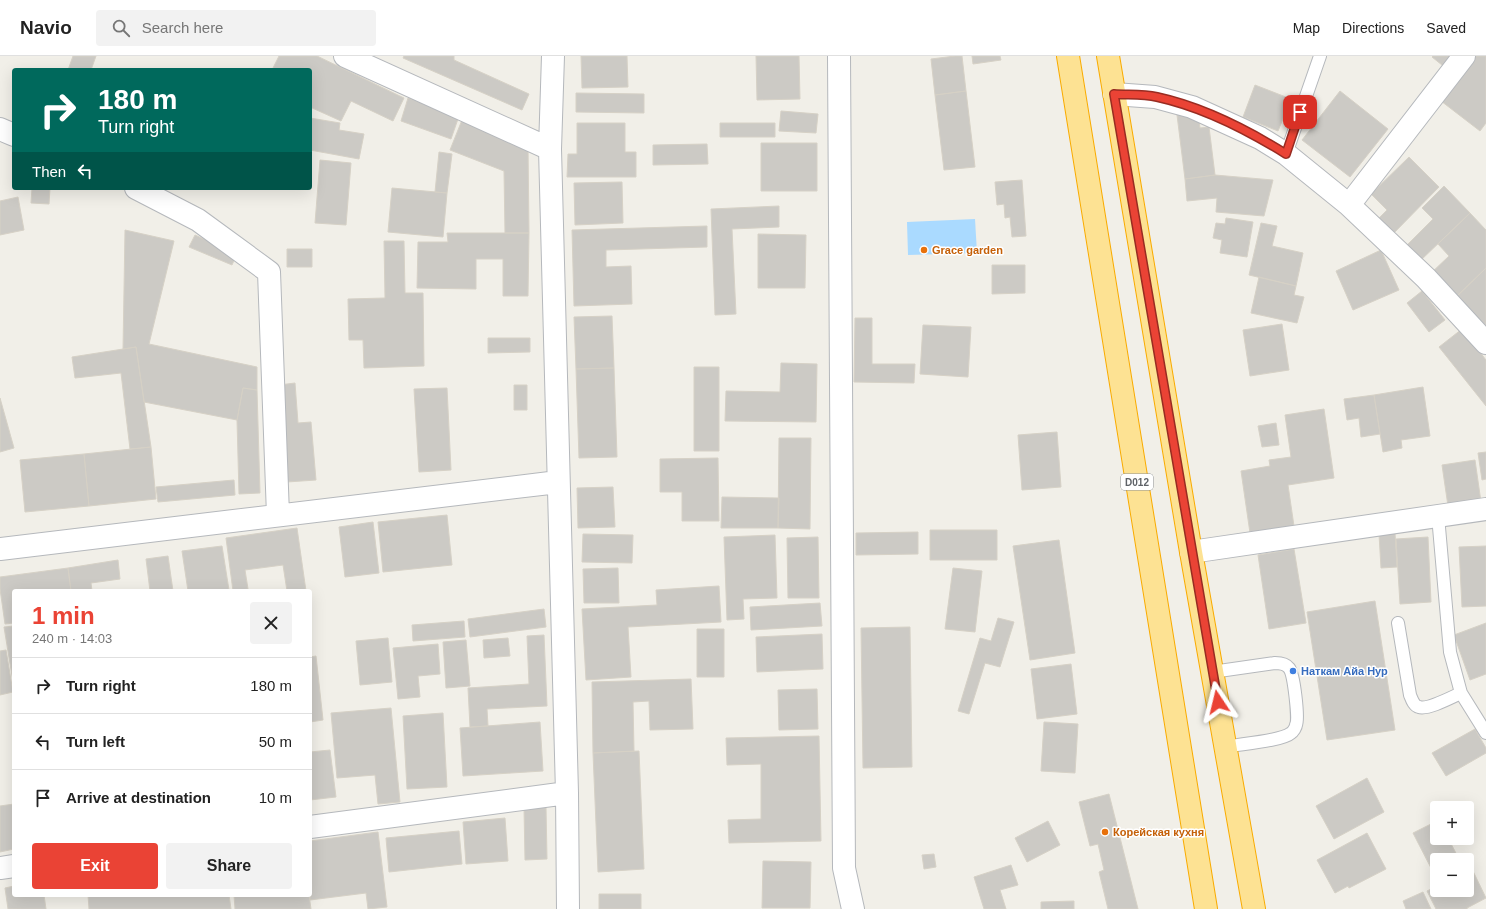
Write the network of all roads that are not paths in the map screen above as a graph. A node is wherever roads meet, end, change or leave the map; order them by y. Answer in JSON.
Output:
{"nodes":[{"id":1,"x":345,"y":56,"type":"edge"},
{"id":2,"x":553,"y":56,"type":"edge"},
{"id":3,"x":838,"y":56,"type":"edge"},
{"id":4,"x":1068,"y":56,"type":"edge"},
{"id":5,"x":1108,"y":56,"type":"edge"},
{"id":6,"x":1320,"y":56,"type":"edge"},
{"id":7,"x":1464,"y":56,"type":"edge"},
{"id":8,"x":1114,"y":94,"type":"junction"},
{"id":9,"x":0,"y":129,"type":"edge"},
{"id":10,"x":12,"y":134,"type":"edge"},
{"id":11,"x":550,"y":149,"type":"junction"},
{"id":12,"x":1286,"y":154,"type":"junction"},
{"id":13,"x":140,"y":190,"type":"edge"},
{"id":14,"x":1349,"y":206,"type":"junction"},
{"id":15,"x":1486,"y":343,"type":"edge"},
{"id":16,"x":558,"y":482,"type":"junction"},
{"id":17,"x":1486,"y":509,"type":"edge"},
{"id":18,"x":278,"y":515,"type":"junction"},
{"id":19,"x":1438,"y":516,"type":"junction"},
{"id":20,"x":0,"y":549,"type":"edge"},
{"id":21,"x":1191,"y":552,"type":"junction"},
{"id":22,"x":1398,"y":624,"type":"dead end"},
{"id":23,"x":1212,"y":672,"type":"junction"},
{"id":24,"x":1461,"y":693,"type":"junction"},
{"id":25,"x":1486,"y":733,"type":"edge"},
{"id":26,"x":1225,"y":746,"type":"junction"},
{"id":27,"x":567,"y":793,"type":"junction"},
{"id":28,"x":312,"y":827,"type":"edge"},
{"id":29,"x":12,"y":866,"type":"edge"},
{"id":30,"x":0,"y":868,"type":"edge"},
{"id":31,"x":568,"y":909,"type":"edge"},
{"id":32,"x":853,"y":909,"type":"edge"},
{"id":33,"x":1206,"y":909,"type":"edge"},
{"id":34,"x":1254,"y":909,"type":"edge"}],
"edges":[{"from":1,"to":11,"type":"street"},
{"from":2,"to":11,"type":"street"},
{"from":3,"to":32,"type":"street"},
{"from":4,"to":33,"type":"highway","number":"D012"},
{"from":5,"to":8,"type":"highway"},
{"from":6,"to":12,"type":"lane"},
{"from":7,"to":14,"type":"street"},
{"from":8,"to":12,"type":"street"},
{"from":8,"to":21,"type":"highway"},
{"from":9,"to":10,"type":"street"},
{"from":11,"to":16,"type":"street"},
{"from":12,"to":14,"type":"street"},
{"from":13,"to":18,"type":"street"},
{"from":14,"to":15,"type":"street"},
{"from":16,"to":18,"type":"street"},
{"from":16,"to":27,"type":"street"},
{"from":17,"to":19,"type":"street"},
{"from":18,"to":20,"type":"street"},
{"from":19,"to":21,"type":"street"},
{"from":19,"to":24,"type":"lane"},
{"from":21,"to":23,"type":"highway"},
{"from":22,"to":24,"type":"lane"},
{"from":23,"to":26,"type":"highway"},
{"from":23,"to":26,"type":"lane"},
{"from":24,"to":25,"type":"lane"},
{"from":26,"to":34,"type":"highway"},
{"from":27,"to":28,"type":"street"},
{"from":27,"to":31,"type":"street"},
{"from":29,"to":30,"type":"street"}]}
